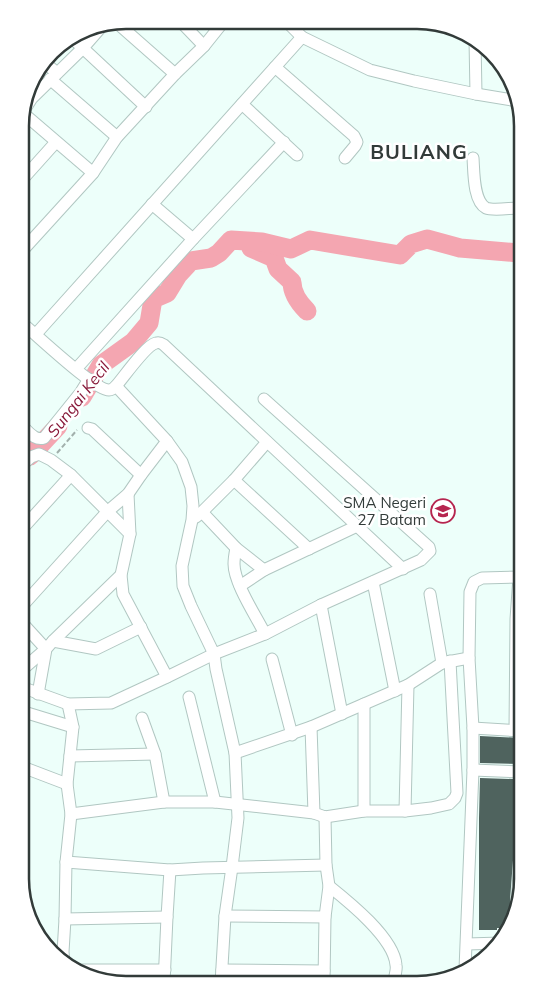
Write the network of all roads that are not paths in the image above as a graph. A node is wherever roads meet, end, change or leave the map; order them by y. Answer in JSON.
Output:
{"nodes":[{"id":1,"x":124,"y":29,"type":"edge"},
{"id":2,"x":188,"y":29,"type":"edge"},
{"id":3,"x":218,"y":29,"type":"edge"},
{"id":4,"x":294,"y":29,"type":"edge"},
{"id":5,"x":95,"y":34,"type":"edge"},
{"id":6,"x":302,"y":37,"type":"junction"},
{"id":7,"x":77,"y":42,"type":"edge"},
{"id":8,"x":204,"y":46,"type":"junction"},
{"id":9,"x":83,"y":48,"type":"junction"},
{"id":10,"x":475,"y":48,"type":"edge"},
{"id":11,"x":275,"y":67,"type":"junction"},
{"id":12,"x":48,"y":68,"type":"edge"},
{"id":13,"x":175,"y":74,"type":"junction"},
{"id":14,"x":54,"y":76,"type":"junction"},
{"id":15,"x":35,"y":91,"type":"edge"},
{"id":16,"x":476,"y":94,"type":"junction"},
{"id":17,"x":510,"y":100,"type":"edge"},
{"id":18,"x":242,"y":104,"type":"junction"},
{"id":19,"x":146,"y":107,"type":"junction"},
{"id":20,"x":29,"y":120,"type":"edge"},
{"id":21,"x":118,"y":138,"type":"junction"},
{"id":22,"x":56,"y":142,"type":"junction"},
{"id":23,"x":284,"y":142,"type":"junction"},
{"id":24,"x":298,"y":155,"type":"dead end"},
{"id":25,"x":345,"y":158,"type":"dead end"},
{"id":26,"x":473,"y":158,"type":"dead end"},
{"id":27,"x":29,"y":172,"type":"edge"},
{"id":28,"x":93,"y":173,"type":"junction"},
{"id":29,"x":152,"y":204,"type":"junction"},
{"id":30,"x":514,"y":208,"type":"edge"},
{"id":31,"x":193,"y":239,"type":"junction"},
{"id":32,"x":29,"y":243,"type":"edge"},
{"id":33,"x":29,"y":328,"type":"edge"},
{"id":34,"x":36,"y":334,"type":"junction"},
{"id":35,"x":76,"y":369,"type":"junction"},
{"id":36,"x":89,"y":380,"type":"junction"},
{"id":37,"x":111,"y":388,"type":"junction"},
{"id":38,"x":264,"y":400,"type":"dead end"},
{"id":39,"x":88,"y":428,"type":"road end"},
{"id":40,"x":29,"y":432,"type":"edge"},
{"id":41,"x":167,"y":441,"type":"junction"},
{"id":42,"x":267,"y":442,"type":"junction"},
{"id":43,"x":29,"y":459,"type":"edge"},
{"id":44,"x":141,"y":474,"type":"junction"},
{"id":45,"x":70,"y":475,"type":"junction"},
{"id":46,"x":234,"y":480,"type":"junction"},
{"id":47,"x":128,"y":494,"type":"junction"},
{"id":48,"x":107,"y":512,"type":"junction"},
{"id":49,"x":202,"y":512,"type":"junction"},
{"id":50,"x":192,"y":520,"type":"junction"},
{"id":51,"x":29,"y":521,"type":"edge"},
{"id":52,"x":357,"y":526,"type":"junction"},
{"id":53,"x":130,"y":534,"type":"junction"},
{"id":54,"x":236,"y":548,"type":"junction"},
{"id":55,"x":309,"y":549,"type":"junction"},
{"id":56,"x":402,"y":569,"type":"junction"},
{"id":57,"x":264,"y":570,"type":"junction"},
{"id":58,"x":121,"y":576,"type":"junction"},
{"id":59,"x":514,"y":577,"type":"edge"},
{"id":60,"x":373,"y":582,"type":"junction"},
{"id":61,"x":240,"y":586,"type":"junction"},
{"id":62,"x":430,"y":594,"type":"dead end"},
{"id":63,"x":29,"y":598,"type":"edge"},
{"id":64,"x":321,"y":605,"type":"junction"},
{"id":65,"x":141,"y":627,"type":"junction"},
{"id":66,"x":29,"y":629,"type":"edge"},
{"id":67,"x":265,"y":634,"type":"junction"},
{"id":68,"x":49,"y":645,"type":"junction"},
{"id":69,"x":214,"y":654,"type":"junction"},
{"id":70,"x":467,"y":658,"type":"junction"},
{"id":71,"x":272,"y":659,"type":"dead end"},
{"id":72,"x":449,"y":661,"type":"junction"},
{"id":73,"x":29,"y":663,"type":"edge"},
{"id":74,"x":167,"y":678,"type":"junction"},
{"id":75,"x":408,"y":684,"type":"junction"},
{"id":76,"x":29,"y":690,"type":"edge"},
{"id":77,"x":394,"y":691,"type":"junction"},
{"id":78,"x":38,"y":694,"type":"junction"},
{"id":79,"x":190,"y":697,"type":"dead end"},
{"id":80,"x":68,"y":704,"type":"junction"},
{"id":81,"x":364,"y":704,"type":"junction"},
{"id":82,"x":29,"y":714,"type":"edge"},
{"id":83,"x":342,"y":714,"type":"junction"},
{"id":84,"x":142,"y":718,"type":"dead end"},
{"id":85,"x":73,"y":727,"type":"junction"},
{"id":86,"x":311,"y":727,"type":"junction"},
{"id":87,"x":473,"y":728,"type":"junction"},
{"id":88,"x":514,"y":731,"type":"edge"},
{"id":89,"x":292,"y":735,"type":"junction"},
{"id":90,"x":235,"y":753,"type":"junction"},
{"id":91,"x":155,"y":754,"type":"junction"},
{"id":92,"x":70,"y":756,"type":"junction"},
{"id":93,"x":29,"y":770,"type":"edge"},
{"id":94,"x":473,"y":770,"type":"junction"},
{"id":95,"x":514,"y":772,"type":"edge"},
{"id":96,"x":67,"y":784,"type":"junction"},
{"id":97,"x":164,"y":802,"type":"junction"},
{"id":98,"x":215,"y":802,"type":"junction"},
{"id":99,"x":238,"y":804,"type":"junction"},
{"id":100,"x":364,"y":811,"type":"junction"},
{"id":101,"x":405,"y":811,"type":"junction"},
{"id":102,"x":314,"y":812,"type":"junction"},
{"id":103,"x":71,"y":814,"type":"junction"},
{"id":104,"x":325,"y":817,"type":"junction"},
{"id":105,"x":66,"y":862,"type":"junction"},
{"id":106,"x":326,"y":865,"type":"junction"},
{"id":107,"x":232,"y":867,"type":"junction"},
{"id":108,"x":170,"y":870,"type":"junction"},
{"id":109,"x":329,"y":886,"type":"junction"},
{"id":110,"x":225,"y":916,"type":"junction"},
{"id":111,"x":325,"y":917,"type":"junction"},
{"id":112,"x":167,"y":918,"type":"junction"},
{"id":113,"x":65,"y":919,"type":"junction"},
{"id":114,"x":490,"y":943,"type":"edge"},
{"id":115,"x":467,"y":944,"type":"junction"},
{"id":116,"x":60,"y":950,"type":"edge"},
{"id":117,"x":465,"y":963,"type":"edge"},
{"id":118,"x":92,"y":970,"type":"edge"},
{"id":119,"x":165,"y":970,"type":"junction"},
{"id":120,"x":222,"y":970,"type":"junction"},
{"id":121,"x":165,"y":976,"type":"edge"},
{"id":122,"x":222,"y":976,"type":"edge"},
{"id":123,"x":324,"y":976,"type":"edge"},
{"id":124,"x":395,"y":976,"type":"edge"}],
"edges":[{"from":1,"to":13,"type":"street"},
{"from":2,"to":8,"type":"street"},
{"from":3,"to":8,"type":"street"},
{"from":4,"to":6,"type":"street"},
{"from":5,"to":9,"type":"street"},
{"from":6,"to":11,"type":"street"},
{"from":6,"to":16,"type":"street"},
{"from":7,"to":9,"type":"street"},
{"from":8,"to":13,"type":"street"},
{"from":9,"to":14,"type":"street"},
{"from":9,"to":19,"type":"street"},
{"from":10,"to":16,"type":"street"},
{"from":11,"to":18,"type":"street"},
{"from":11,"to":25,"type":"street"},
{"from":12,"to":14,"type":"street"},
{"from":13,"to":19,"type":"street"},
{"from":14,"to":15,"type":"street"},
{"from":14,"to":21,"type":"street"},
{"from":16,"to":17,"type":"street"},
{"from":18,"to":23,"type":"street"},
{"from":18,"to":29,"type":"street"},
{"from":19,"to":21,"type":"street"},
{"from":20,"to":22,"type":"street"},
{"from":21,"to":28,"type":"street"},
{"from":22,"to":27,"type":"street"},
{"from":22,"to":28,"type":"street"},
{"from":23,"to":24,"type":"street"},
{"from":23,"to":31,"type":"street"},
{"from":26,"to":30,"type":"street"},
{"from":28,"to":32,"type":"street"},
{"from":29,"to":31,"type":"street"},
{"from":29,"to":34,"type":"street"},
{"from":31,"to":35,"type":"street"},
{"from":33,"to":34,"type":"street"},
{"from":34,"to":35,"type":"street"},
{"from":35,"to":36,"type":"street"},
{"from":36,"to":37,"type":"street"},
{"from":36,"to":40,"type":"street"},
{"from":37,"to":41,"type":"street"},
{"from":37,"to":42,"type":"street"},
{"from":38,"to":56,"type":"street"},
{"from":39,"to":44,"type":"street"},
{"from":41,"to":44,"type":"street"},
{"from":41,"to":50,"type":"street"},
{"from":42,"to":46,"type":"street"},
{"from":42,"to":52,"type":"street"},
{"from":43,"to":45,"type":"street"},
{"from":44,"to":47,"type":"street"},
{"from":45,"to":48,"type":"street"},
{"from":45,"to":51,"type":"street"},
{"from":46,"to":49,"type":"street"},
{"from":46,"to":55,"type":"street"},
{"from":47,"to":48,"type":"street"},
{"from":47,"to":53,"type":"street"},
{"from":48,"to":53,"type":"street"},
{"from":48,"to":63,"type":"street"},
{"from":49,"to":50,"type":"street"},
{"from":49,"to":54,"type":"street"},
{"from":50,"to":69,"type":"street"},
{"from":52,"to":55,"type":"street"},
{"from":52,"to":56,"type":"street"},
{"from":53,"to":58,"type":"street"},
{"from":54,"to":57,"type":"street"},
{"from":54,"to":61,"type":"street"},
{"from":55,"to":57,"type":"street"},
{"from":56,"to":60,"type":"street"},
{"from":57,"to":61,"type":"street"},
{"from":58,"to":65,"type":"street"},
{"from":58,"to":68,"type":"street"},
{"from":59,"to":70,"type":"street"},
{"from":60,"to":64,"type":"street"},
{"from":60,"to":77,"type":"street"},
{"from":61,"to":67,"type":"street"},
{"from":62,"to":72,"type":"street"},
{"from":64,"to":67,"type":"street"},
{"from":64,"to":83,"type":"street"},
{"from":65,"to":68,"type":"street"},
{"from":65,"to":74,"type":"street"},
{"from":66,"to":68,"type":"street"},
{"from":67,"to":69,"type":"street"},
{"from":68,"to":73,"type":"street"},
{"from":68,"to":78,"type":"street"},
{"from":69,"to":74,"type":"street"},
{"from":69,"to":90,"type":"street"},
{"from":70,"to":72,"type":"street"},
{"from":70,"to":87,"type":"street"},
{"from":71,"to":89,"type":"street"},
{"from":72,"to":75,"type":"street"},
{"from":72,"to":101,"type":"street"},
{"from":74,"to":80,"type":"street"},
{"from":75,"to":77,"type":"street"},
{"from":75,"to":101,"type":"street"},
{"from":76,"to":78,"type":"street"},
{"from":77,"to":81,"type":"street"},
{"from":78,"to":80,"type":"street"},
{"from":79,"to":98,"type":"street"},
{"from":80,"to":85,"type":"street"},
{"from":81,"to":83,"type":"street"},
{"from":81,"to":100,"type":"street"},
{"from":82,"to":85,"type":"street"},
{"from":83,"to":86,"type":"street"},
{"from":84,"to":91,"type":"street"},
{"from":85,"to":92,"type":"street"},
{"from":86,"to":89,"type":"street"},
{"from":86,"to":102,"type":"street"},
{"from":87,"to":88,"type":"street"},
{"from":87,"to":94,"type":"street"},
{"from":89,"to":90,"type":"street"},
{"from":90,"to":99,"type":"street"},
{"from":91,"to":92,"type":"street"},
{"from":91,"to":97,"type":"street"},
{"from":92,"to":96,"type":"street"},
{"from":93,"to":96,"type":"street"},
{"from":94,"to":95,"type":"street"},
{"from":94,"to":115,"type":"street"},
{"from":96,"to":103,"type":"street"},
{"from":97,"to":98,"type":"street"},
{"from":97,"to":103,"type":"street"},
{"from":98,"to":99,"type":"street"},
{"from":99,"to":102,"type":"street"},
{"from":99,"to":107,"type":"street"},
{"from":100,"to":101,"type":"street"},
{"from":100,"to":104,"type":"street"},
{"from":102,"to":104,"type":"street"},
{"from":103,"to":105,"type":"street"},
{"from":104,"to":106,"type":"street"},
{"from":105,"to":108,"type":"street"},
{"from":105,"to":113,"type":"street"},
{"from":106,"to":107,"type":"street"},
{"from":106,"to":109,"type":"street"},
{"from":107,"to":108,"type":"street"},
{"from":107,"to":110,"type":"street"},
{"from":108,"to":112,"type":"street"},
{"from":109,"to":111,"type":"street"},
{"from":109,"to":124,"type":"street"},
{"from":110,"to":111,"type":"street"},
{"from":110,"to":120,"type":"street"},
{"from":111,"to":123,"type":"street"},
{"from":112,"to":113,"type":"street"},
{"from":112,"to":119,"type":"street"},
{"from":113,"to":116,"type":"street"},
{"from":114,"to":115,"type":"street"},
{"from":115,"to":117,"type":"street"},
{"from":118,"to":119,"type":"street"},
{"from":119,"to":121,"type":"street"},
{"from":120,"to":122,"type":"street"},
{"from":120,"to":123,"type":"street"}]}
